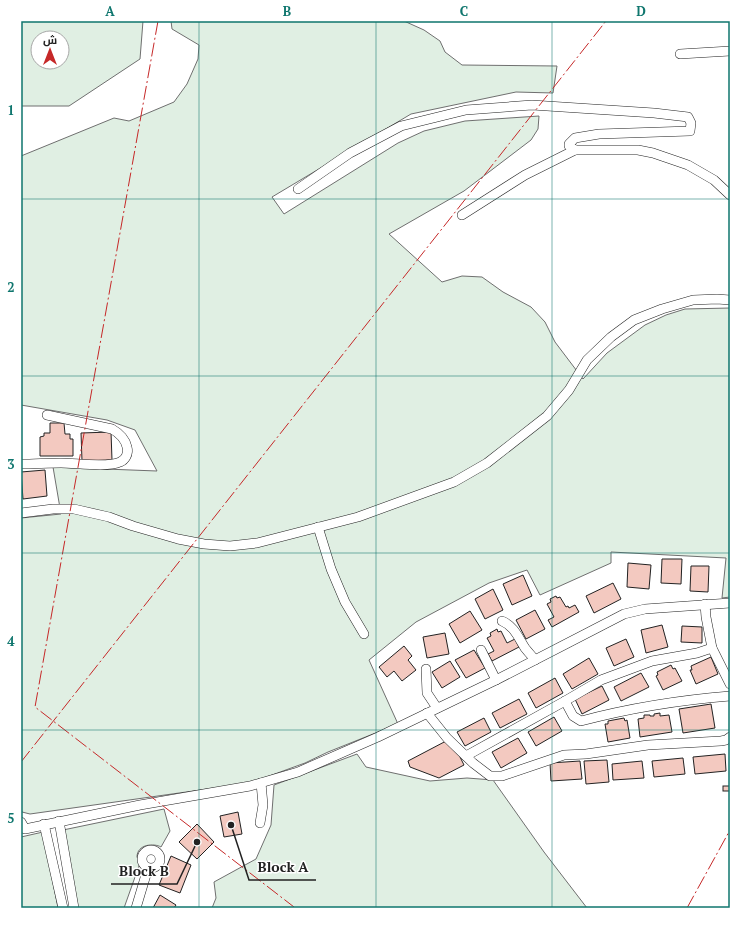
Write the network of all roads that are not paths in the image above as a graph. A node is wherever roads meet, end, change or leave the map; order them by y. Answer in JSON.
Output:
{"nodes":[{"id":1,"x":730,"y":51,"type":"edge"},
{"id":2,"x":680,"y":54,"type":"dead end"},
{"id":3,"x":575,"y":150,"type":"junction"},
{"id":4,"x":298,"y":189,"type":"dead end"},
{"id":5,"x":730,"y":195,"type":"edge"},
{"id":6,"x":462,"y":215,"type":"dead end"},
{"id":7,"x":730,"y":300,"type":"edge"},
{"id":8,"x":47,"y":415,"type":"dead end"},
{"id":9,"x":21,"y":464,"type":"edge"},
{"id":10,"x":21,"y":513,"type":"edge"},
{"id":11,"x":318,"y":528,"type":"junction"},
{"id":12,"x":730,"y":603,"type":"edge"},
{"id":13,"x":705,"y":604,"type":"junction"},
{"id":14,"x":502,"y":621,"type":"dead end"},
{"id":15,"x":364,"y":634,"type":"dead end"},
{"id":16,"x":712,"y":648,"type":"junction"},
{"id":17,"x":481,"y":650,"type":"dead end"},
{"id":18,"x":535,"y":660,"type":"junction"},
{"id":19,"x":426,"y":669,"type":"dead end"},
{"id":20,"x":496,"y":680,"type":"junction"},
{"id":21,"x":730,"y":684,"type":"edge"},
{"id":22,"x":730,"y":696,"type":"edge"},
{"id":23,"x":565,"y":701,"type":"junction"},
{"id":24,"x":437,"y":708,"type":"junction"},
{"id":25,"x":427,"y":713,"type":"junction"},
{"id":26,"x":730,"y":737,"type":"edge"},
{"id":27,"x":466,"y":756,"type":"junction"},
{"id":28,"x":261,"y":783,"type":"junction"},
{"id":29,"x":59,"y":821,"type":"junction"},
{"id":30,"x":260,"y":823,"type":"dead end"},
{"id":31,"x":44,"y":824,"type":"junction"},
{"id":32,"x":22,"y":827,"type":"edge"},
{"id":33,"x":148,"y":868,"type":"dead end"},
{"id":34,"x":63,"y":908,"type":"edge"},
{"id":35,"x":74,"y":908,"type":"edge"},
{"id":36,"x":136,"y":908,"type":"edge"}],
"edges":[{"from":1,"to":2,"type":"street"},
{"from":3,"to":4,"type":"street"},
{"from":3,"to":5,"type":"street"},
{"from":3,"to":6,"type":"street"},
{"from":7,"to":11,"type":"street"},
{"from":8,"to":9,"type":"street"},
{"from":10,"to":11,"type":"street"},
{"from":11,"to":15,"type":"street"},
{"from":12,"to":13,"type":"street"},
{"from":13,"to":16,"type":"street"},
{"from":13,"to":18,"type":"street"},
{"from":14,"to":18,"type":"street"},
{"from":16,"to":21,"type":"street"},
{"from":16,"to":23,"type":"street"},
{"from":17,"to":20,"type":"street"},
{"from":18,"to":20,"type":"street"},
{"from":19,"to":24,"type":"street"},
{"from":20,"to":24,"type":"street"},
{"from":22,"to":23,"type":"street"},
{"from":23,"to":27,"type":"street"},
{"from":24,"to":25,"type":"street"},
{"from":25,"to":27,"type":"street"},
{"from":25,"to":28,"type":"street"},
{"from":26,"to":27,"type":"street"},
{"from":28,"to":29,"type":"street"},
{"from":28,"to":30,"type":"street"},
{"from":29,"to":31,"type":"street"},
{"from":29,"to":35,"type":"street"},
{"from":31,"to":32,"type":"street"},
{"from":31,"to":34,"type":"street"},
{"from":33,"to":36,"type":"street"}]}
